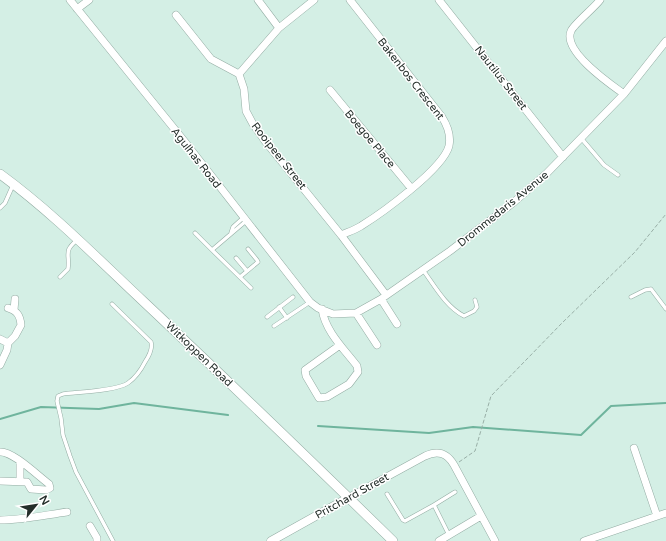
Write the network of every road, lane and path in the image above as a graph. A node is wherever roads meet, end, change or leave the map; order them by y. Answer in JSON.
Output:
{"nodes":[{"id":1,"x":70,"y":0,"type":"edge"},
{"id":2,"x":89,"y":0,"type":"edge"},
{"id":3,"x":258,"y":0,"type":"edge"},
{"id":4,"x":314,"y":0,"type":"edge"},
{"id":5,"x":350,"y":0,"type":"edge"},
{"id":6,"x":439,"y":0,"type":"edge"},
{"id":7,"x":600,"y":0,"type":"edge"},
{"id":8,"x":77,"y":9,"type":"junction"},
{"id":9,"x":176,"y":15,"type":"dead end"},
{"id":10,"x":279,"y":28,"type":"junction"},
{"id":11,"x":666,"y":42,"type":"edge"},
{"id":12,"x":239,"y":74,"type":"junction"},
{"id":13,"x":330,"y":90,"type":"dead end"},
{"id":14,"x":624,"y":94,"type":"junction"},
{"id":15,"x":581,"y":138,"type":"junction"},
{"id":16,"x":563,"y":157,"type":"junction"},
{"id":17,"x":0,"y":174,"type":"edge"},
{"id":18,"x":618,"y":175,"type":"dead end"},
{"id":19,"x":14,"y":184,"type":"junction"},
{"id":20,"x":411,"y":188,"type":"junction"},
{"id":21,"x":0,"y":208,"type":"edge"},
{"id":22,"x":666,"y":214,"type":"edge"},
{"id":23,"x":245,"y":219,"type":"junction"},
{"id":24,"x":195,"y":233,"type":"dead end"},
{"id":25,"x":342,"y":234,"type":"junction"},
{"id":26,"x":77,"y":240,"type":"junction"},
{"id":27,"x":248,"y":249,"type":"dead end"},
{"id":28,"x":212,"y":250,"type":"junction"},
{"id":29,"x":236,"y":258,"type":"dead end"},
{"id":30,"x":423,"y":270,"type":"junction"},
{"id":31,"x":247,"y":271,"type":"junction"},
{"id":32,"x":60,"y":277,"type":"dead end"},
{"id":33,"x":240,"y":277,"type":"junction"},
{"id":34,"x":251,"y":288,"type":"dead end"},
{"id":35,"x":293,"y":297,"type":"dead end"},
{"id":36,"x":383,"y":297,"type":"junction"},
{"id":37,"x":632,"y":297,"type":"dead end"},
{"id":38,"x":15,"y":299,"type":"dead end"},
{"id":39,"x":475,"y":300,"type":"dead end"},
{"id":40,"x":310,"y":302,"type":"junction"},
{"id":41,"x":112,"y":304,"type":"dead end"},
{"id":42,"x":279,"y":307,"type":"junction"},
{"id":43,"x":666,"y":309,"type":"edge"},
{"id":44,"x":324,"y":310,"type":"junction"},
{"id":45,"x":356,"y":313,"type":"junction"},
{"id":46,"x":267,"y":317,"type":"dead end"},
{"id":47,"x":288,"y":318,"type":"junction"},
{"id":48,"x":397,"y":324,"type":"dead end"},
{"id":49,"x":274,"y":326,"type":"dead end"},
{"id":50,"x":0,"y":339,"type":"edge"},
{"id":51,"x":8,"y":343,"type":"junction"},
{"id":52,"x":340,"y":345,"type":"junction"},
{"id":53,"x":377,"y":345,"type":"dead end"},
{"id":54,"x":0,"y":365,"type":"edge"},
{"id":55,"x":634,"y":448,"type":"dead end"},
{"id":56,"x":0,"y":452,"type":"edge"},
{"id":57,"x":20,"y":461,"type":"junction"},
{"id":58,"x":454,"y":465,"type":"junction"},
{"id":59,"x":0,"y":481,"type":"edge"},
{"id":60,"x":20,"y":481,"type":"junction"},
{"id":61,"x":455,"y":492,"type":"dead end"},
{"id":62,"x":387,"y":494,"type":"dead end"},
{"id":63,"x":348,"y":498,"type":"junction"},
{"id":64,"x":434,"y":505,"type":"junction"},
{"id":65,"x":67,"y":512,"type":"dead end"},
{"id":66,"x":666,"y":513,"type":"edge"},
{"id":67,"x":481,"y":516,"type":"junction"},
{"id":68,"x":657,"y":516,"type":"junction"},
{"id":69,"x":0,"y":520,"type":"edge"},
{"id":70,"x":90,"y":526,"type":"dead end"},
{"id":71,"x":449,"y":535,"type":"junction"},
{"id":72,"x":97,"y":541,"type":"edge"},
{"id":73,"x":113,"y":541,"type":"edge"},
{"id":74,"x":271,"y":541,"type":"edge"},
{"id":75,"x":393,"y":541,"type":"edge"},
{"id":76,"x":439,"y":541,"type":"edge"},
{"id":77,"x":495,"y":541,"type":"edge"},
{"id":78,"x":584,"y":541,"type":"edge"}],
"edges":[{"from":1,"to":8,"type":"street","name":"Agulhas Road"},
{"from":2,"to":8,"type":"street"},
{"from":3,"to":10,"type":"street"},
{"from":4,"to":10,"type":"street"},
{"from":5,"to":20,"type":"street","name":"Bakenbos Crescent"},
{"from":6,"to":16,"type":"street","name":"Nautilus Street"},
{"from":7,"to":14,"type":"street"},
{"from":8,"to":23,"type":"street","name":"Agulhas Road"},
{"from":9,"to":12,"type":"street"},
{"from":10,"to":12,"type":"street"},
{"from":11,"to":14,"type":"street","name":"Drommedaris Avenue"},
{"from":12,"to":25,"type":"street","name":"Rooipeer Street"},
{"from":13,"to":20,"type":"street","name":"Boegoe Place"},
{"from":14,"to":15,"type":"street","name":"Drommedaris Avenue"},
{"from":15,"to":16,"type":"street","name":"Drommedaris Avenue"},
{"from":15,"to":18,"type":"lane"},
{"from":16,"to":30,"type":"street","name":"Drommedaris Avenue"},
{"from":17,"to":19,"type":"main road","name":"Witkoppen Road"},
{"from":19,"to":21,"type":"lane"},
{"from":19,"to":26,"type":"main road","name":"Witkoppen Road"},
{"from":20,"to":25,"type":"street","name":"Bakenbos Crescent"},
{"from":22,"to":58,"type":"path"},
{"from":23,"to":28,"type":"lane"},
{"from":23,"to":40,"type":"street","name":"Agulhas Road"},
{"from":24,"to":28,"type":"lane"},
{"from":25,"to":36,"type":"street","name":"Rooipeer Street"},
{"from":26,"to":32,"type":"lane"},
{"from":26,"to":63,"type":"main road","name":"Witkoppen Road"},
{"from":27,"to":31,"type":"lane"},
{"from":28,"to":33,"type":"lane"},
{"from":29,"to":31,"type":"lane"},
{"from":30,"to":36,"type":"street","name":"Drommedaris Avenue"},
{"from":30,"to":39,"type":"lane"},
{"from":31,"to":33,"type":"lane"},
{"from":33,"to":34,"type":"lane"},
{"from":35,"to":42,"type":"lane"},
{"from":36,"to":45,"type":"street","name":"Drommedaris Avenue"},
{"from":36,"to":48,"type":"street","name":"Rooipeer Street"},
{"from":37,"to":43,"type":"lane"},
{"from":38,"to":51,"type":"street"},
{"from":40,"to":44,"type":"street","name":"Agulhas Road"},
{"from":40,"to":47,"type":"lane"},
{"from":41,"to":73,"type":"lane"},
{"from":42,"to":46,"type":"lane"},
{"from":42,"to":47,"type":"lane"},
{"from":44,"to":45,"type":"street","name":"Drommedaris Avenue"},
{"from":44,"to":52,"type":"street"},
{"from":45,"to":53,"type":"street"},
{"from":47,"to":49,"type":"lane"},
{"from":50,"to":51,"type":"street"},
{"from":51,"to":54,"type":"street"},
{"from":52,"to":52,"type":"street"},
{"from":55,"to":68,"type":"street"},
{"from":56,"to":57,"type":"street"},
{"from":57,"to":60,"type":"street"},
{"from":57,"to":60,"type":"street"},
{"from":58,"to":63,"type":"street","name":"Pritchard Street"},
{"from":58,"to":67,"type":"street"},
{"from":59,"to":60,"type":"street"},
{"from":61,"to":64,"type":"lane"},
{"from":62,"to":64,"type":"lane"},
{"from":63,"to":74,"type":"street","name":"Pritchard Street"},
{"from":63,"to":75,"type":"main road","name":"Witkoppen Road"},
{"from":64,"to":71,"type":"lane"},
{"from":65,"to":69,"type":"street"},
{"from":66,"to":68,"type":"street"},
{"from":67,"to":71,"type":"street"},
{"from":67,"to":77,"type":"street"},
{"from":68,"to":78,"type":"street"},
{"from":70,"to":72,"type":"street"},
{"from":71,"to":76,"type":"street"}]}
